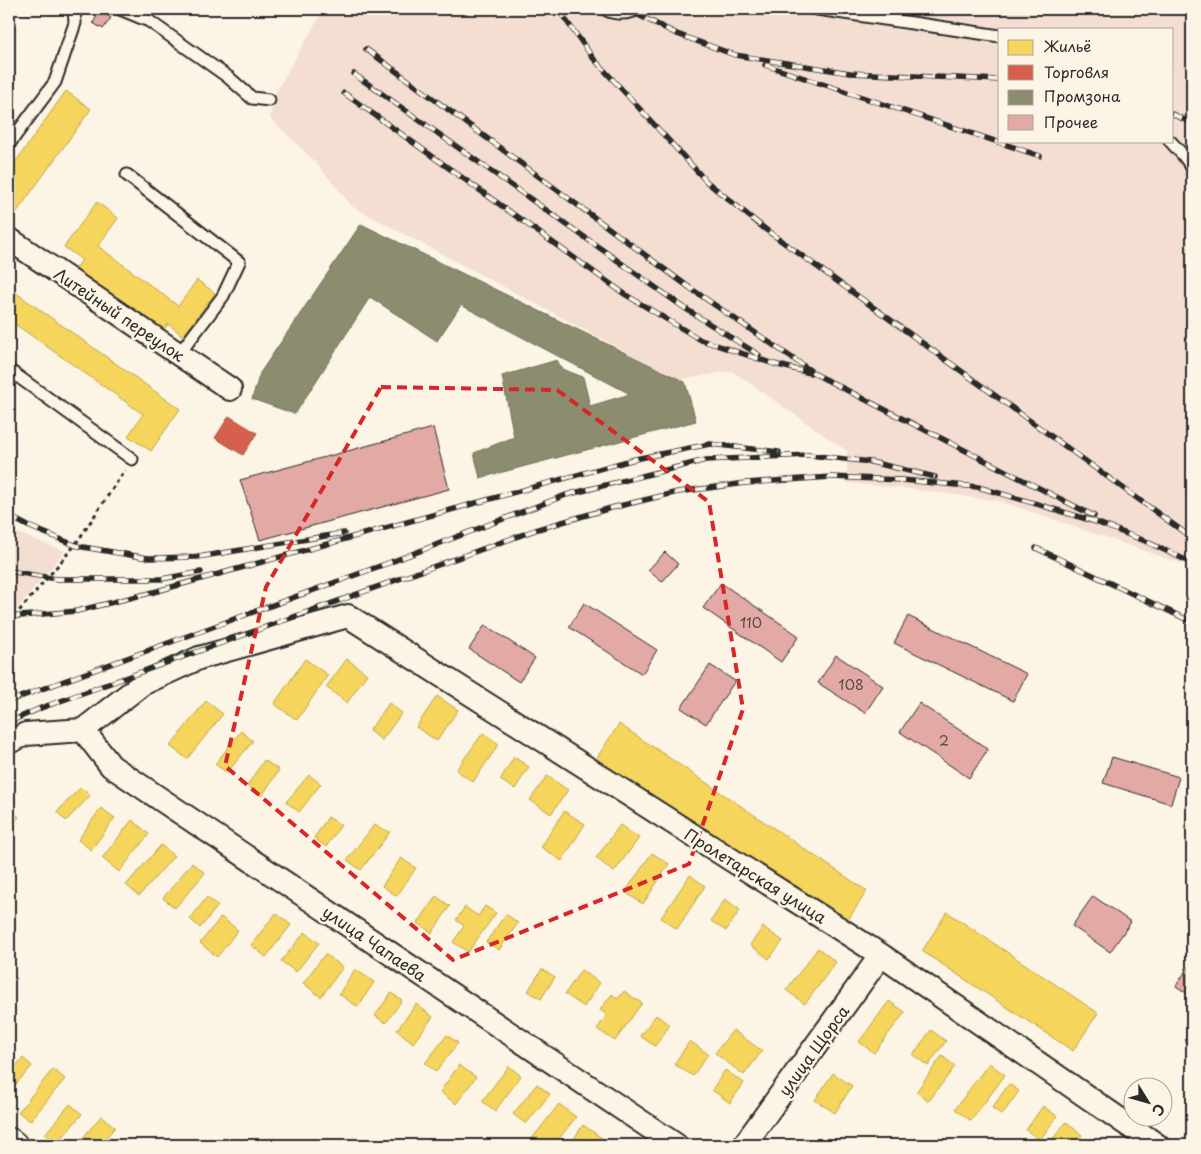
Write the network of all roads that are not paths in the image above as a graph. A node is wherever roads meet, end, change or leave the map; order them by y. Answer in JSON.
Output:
{"nodes":[{"id":1,"x":74,"y":9,"type":"edge"},
{"id":2,"x":120,"y":9,"type":"edge"},
{"id":3,"x":605,"y":9,"type":"edge"},
{"id":4,"x":638,"y":9,"type":"edge"},
{"id":5,"x":817,"y":9,"type":"edge"},
{"id":6,"x":998,"y":36,"type":"edge"},
{"id":7,"x":269,"y":100,"type":"dead end"},
{"id":8,"x":1171,"y":142,"type":"edge"},
{"id":9,"x":9,"y":143,"type":"edge"},
{"id":10,"x":1192,"y":167,"type":"edge"},
{"id":11,"x":127,"y":175,"type":"dead end"},
{"id":12,"x":9,"y":239,"type":"edge"},
{"id":13,"x":179,"y":354,"type":"junction"},
{"id":14,"x":9,"y":370,"type":"edge"},
{"id":15,"x":230,"y":389,"type":"dead end"},
{"id":16,"x":132,"y":459,"type":"road end"},
{"id":17,"x":84,"y":730,"type":"junction"},
{"id":18,"x":9,"y":742,"type":"edge"},
{"id":19,"x":881,"y":954,"type":"junction"},
{"id":20,"x":9,"y":1142,"type":"edge"},
{"id":21,"x":13,"y":1145,"type":"edge"},
{"id":22,"x":676,"y":1145,"type":"edge"},
{"id":23,"x":744,"y":1145,"type":"edge"},
{"id":24,"x":1157,"y":1145,"type":"edge"}],
"edges":[{"from":1,"to":9,"type":"lane"},
{"from":2,"to":7,"type":"lane"},
{"from":3,"to":4,"type":"lane"},
{"from":5,"to":6,"type":"lane"},
{"from":8,"to":10,"type":"lane"},
{"from":11,"to":13,"type":"lane"},
{"from":12,"to":13,"type":"street","name":"Литейный переулок"},
{"from":13,"to":15,"type":"street","name":"Литейный переулок"},
{"from":14,"to":16,"type":"lane"},
{"from":17,"to":18,"type":"street"},
{"from":17,"to":19,"type":"street","name":"Пролетарская улица"},
{"from":17,"to":22,"type":"street","name":"улица Чапаева"},
{"from":19,"to":23,"type":"street","name":"улица Щорса"},
{"from":19,"to":24,"type":"street","name":"Пролетарская улица"},
{"from":20,"to":21,"type":"street"}]}
